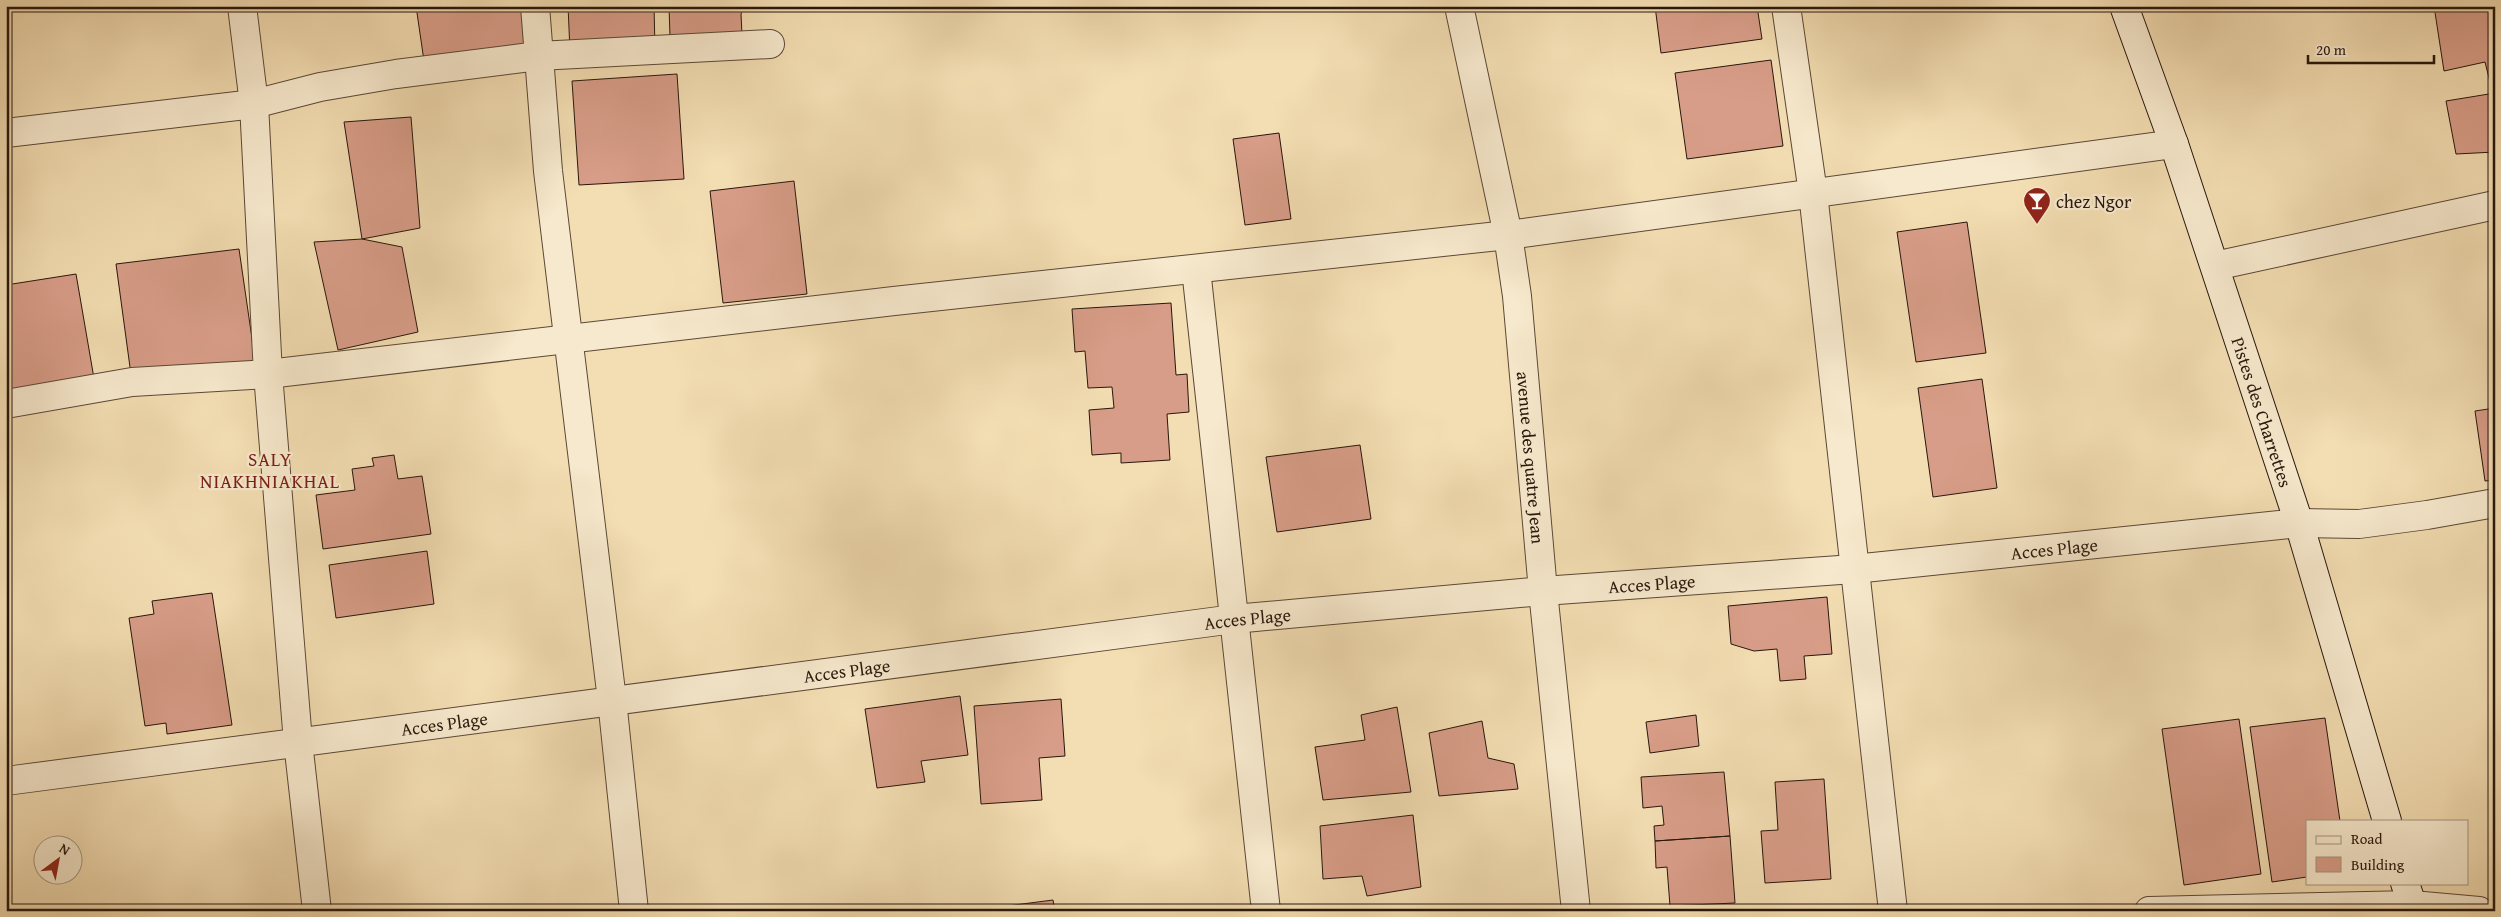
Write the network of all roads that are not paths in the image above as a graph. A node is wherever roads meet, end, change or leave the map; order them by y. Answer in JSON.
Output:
{"nodes":[{"id":1,"x":242,"y":6,"type":"edge"},
{"id":2,"x":535,"y":6,"type":"edge"},
{"id":3,"x":1459,"y":6,"type":"edge"},
{"id":4,"x":1786,"y":6,"type":"edge"},
{"id":5,"x":2124,"y":6,"type":"edge"},
{"id":6,"x":770,"y":44,"type":"dead end"},
{"id":7,"x":538,"y":56,"type":"junction"},
{"id":8,"x":254,"y":104,"type":"junction"},
{"id":9,"x":6,"y":133,"type":"edge"},
{"id":10,"x":2174,"y":144,"type":"junction"},
{"id":11,"x":1813,"y":193,"type":"junction"},
{"id":12,"x":2495,"y":205,"type":"edge"},
{"id":13,"x":1508,"y":236,"type":"junction"},
{"id":14,"x":2214,"y":266,"type":"junction"},
{"id":15,"x":1196,"y":269,"type":"junction"},
{"id":16,"x":567,"y":341,"type":"junction"},
{"id":17,"x":268,"y":374,"type":"junction"},
{"id":18,"x":6,"y":404,"type":"edge"},
{"id":19,"x":2495,"y":503,"type":"edge"},
{"id":20,"x":2299,"y":523,"type":"junction"},
{"id":21,"x":1854,"y":569,"type":"junction"},
{"id":22,"x":1543,"y":591,"type":"junction"},
{"id":23,"x":1234,"y":619,"type":"junction"},
{"id":24,"x":612,"y":700,"type":"junction"},
{"id":25,"x":298,"y":742,"type":"junction"},
{"id":26,"x":6,"y":781,"type":"edge"},
{"id":27,"x":2387,"y":820,"type":"edge"},
{"id":28,"x":2410,"y":900,"type":"edge"},
{"id":29,"x":2218,"y":909,"type":"edge"},
{"id":30,"x":317,"y":911,"type":"edge"},
{"id":31,"x":634,"y":911,"type":"edge"},
{"id":32,"x":1266,"y":911,"type":"edge"},
{"id":33,"x":1576,"y":911,"type":"edge"},
{"id":34,"x":1893,"y":911,"type":"edge"},
{"id":35,"x":2148,"y":911,"type":"edge"},
{"id":36,"x":2480,"y":911,"type":"edge"}],
"edges":[{"from":1,"to":8,"type":"street"},
{"from":2,"to":7,"type":"street"},
{"from":3,"to":13,"type":"street","name":"avenue des quatre Jean"},
{"from":4,"to":11,"type":"street"},
{"from":5,"to":10,"type":"street","name":"Pistes des Charrettes"},
{"from":6,"to":7,"type":"street"},
{"from":7,"to":8,"type":"street"},
{"from":7,"to":16,"type":"street"},
{"from":8,"to":9,"type":"street"},
{"from":8,"to":17,"type":"street"},
{"from":10,"to":11,"type":"street"},
{"from":10,"to":14,"type":"street","name":"Pistes des Charrettes"},
{"from":11,"to":13,"type":"street"},
{"from":11,"to":21,"type":"street"},
{"from":12,"to":14,"type":"street"},
{"from":13,"to":15,"type":"street"},
{"from":13,"to":22,"type":"street","name":"avenue des quatre Jean"},
{"from":14,"to":20,"type":"street","name":"Pistes des Charrettes"},
{"from":15,"to":16,"type":"street"},
{"from":15,"to":23,"type":"street"},
{"from":16,"to":17,"type":"street"},
{"from":16,"to":24,"type":"street"},
{"from":17,"to":18,"type":"street"},
{"from":17,"to":25,"type":"street"},
{"from":19,"to":20,"type":"street","name":"Acces Plage"},
{"from":20,"to":21,"type":"street","name":"Acces Plage"},
{"from":20,"to":27,"type":"street","name":"Pistes des Charrettes"},
{"from":21,"to":22,"type":"street","name":"Acces Plage"},
{"from":21,"to":34,"type":"street"},
{"from":22,"to":23,"type":"street","name":"Acces Plage"},
{"from":22,"to":33,"type":"street","name":"avenue des quatre Jean"},
{"from":23,"to":24,"type":"street","name":"Acces Plage"},
{"from":23,"to":32,"type":"street"},
{"from":24,"to":25,"type":"street","name":"Acces Plage"},
{"from":24,"to":31,"type":"street"},
{"from":25,"to":26,"type":"street","name":"Acces Plage"},
{"from":25,"to":30,"type":"street"},
{"from":28,"to":29,"type":"street"},
{"from":28,"to":36,"type":"street"},
{"from":29,"to":35,"type":"street"}]}
